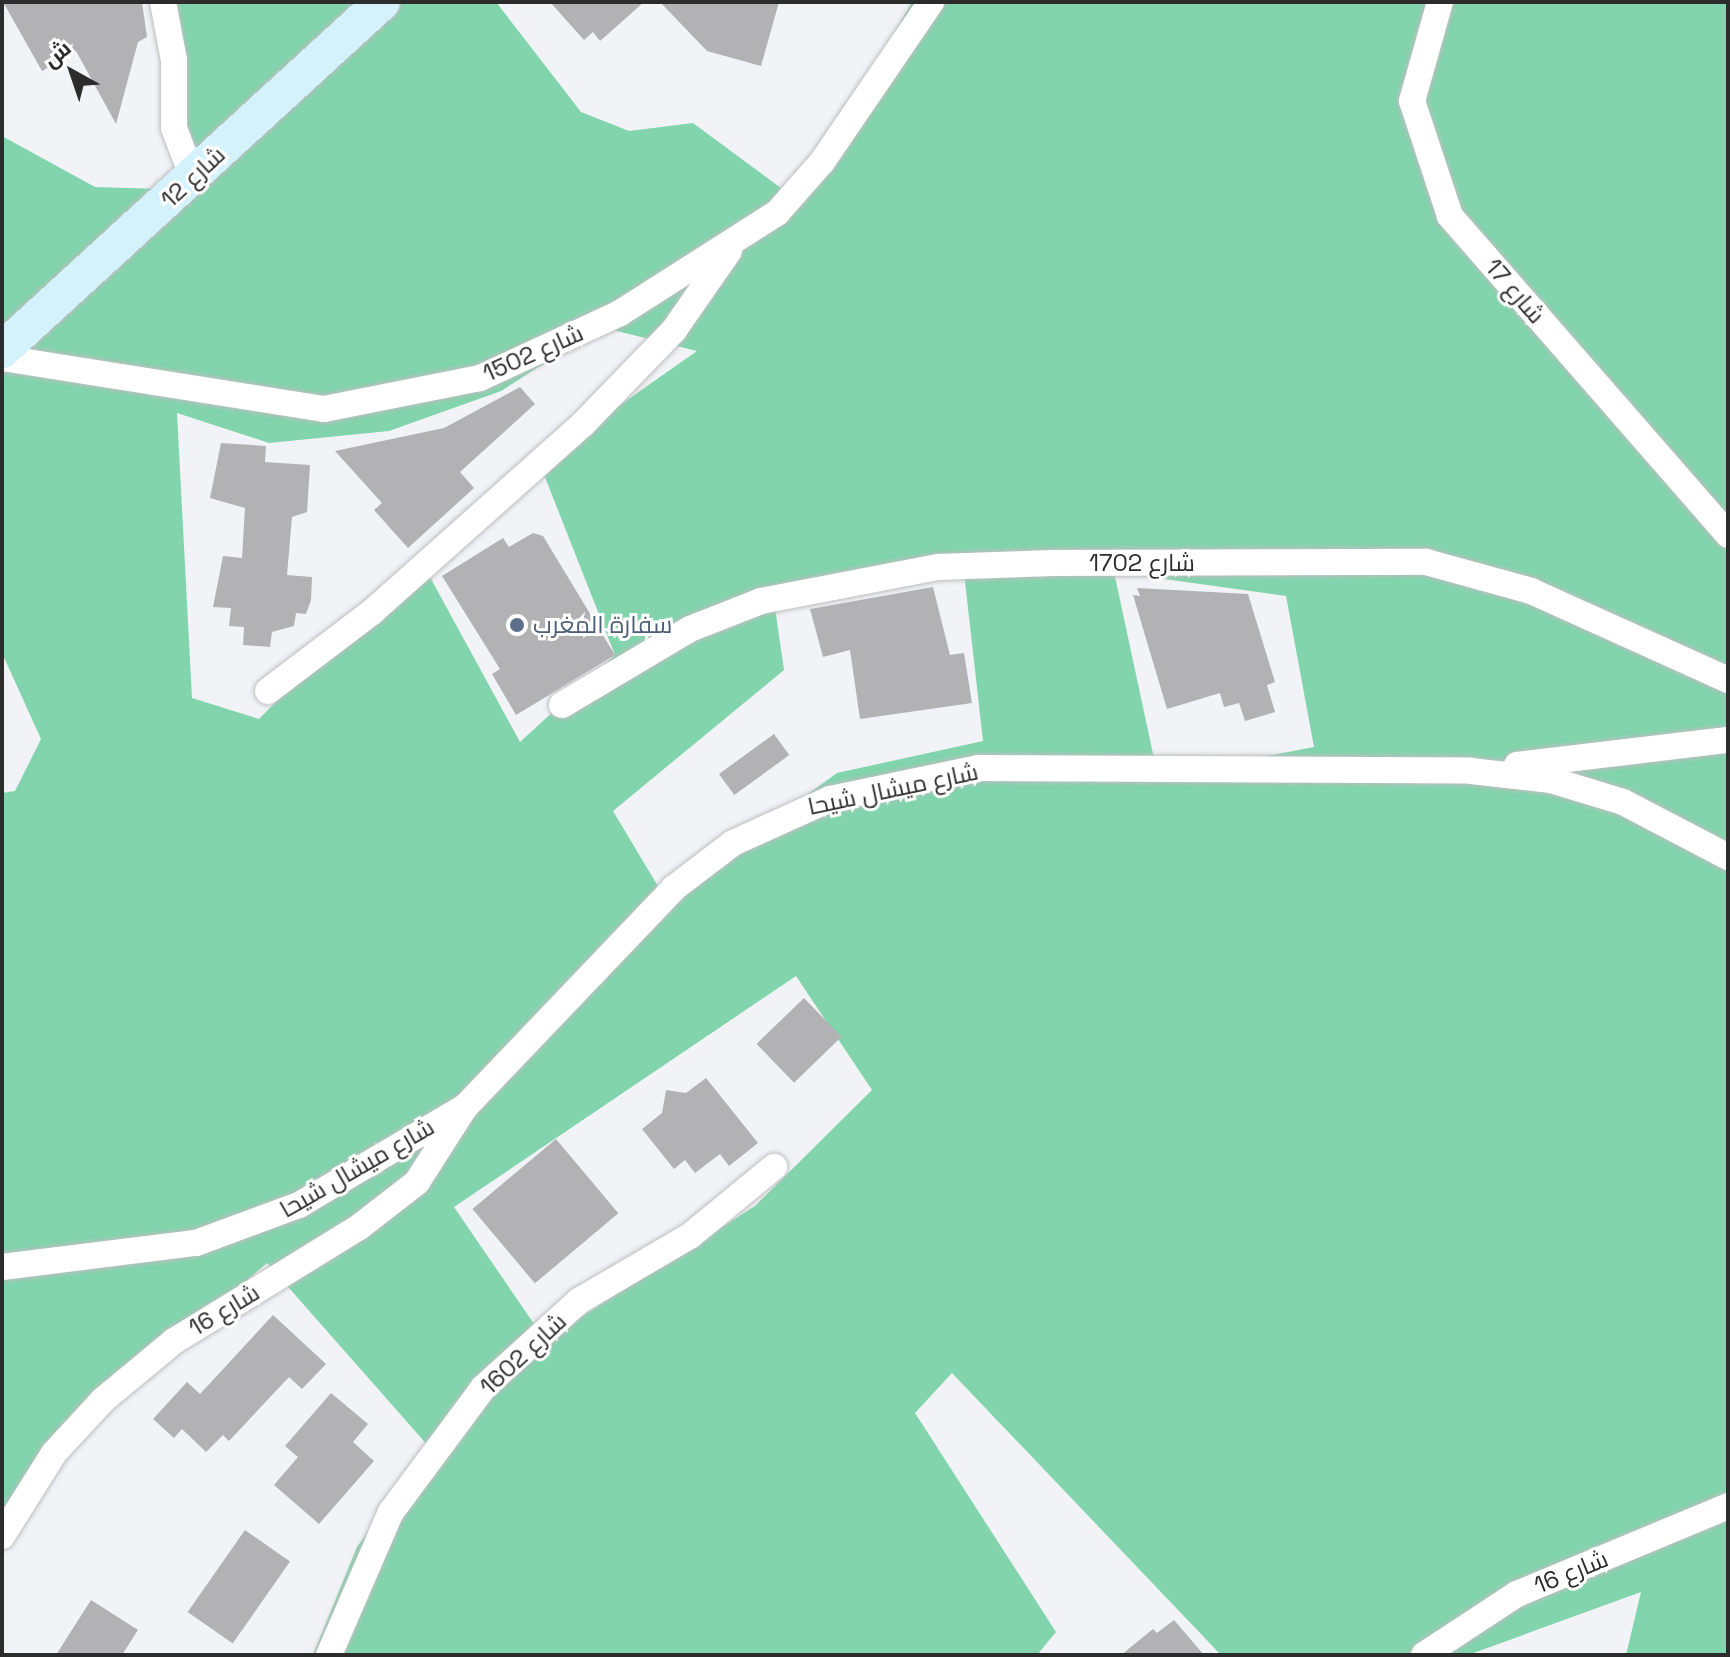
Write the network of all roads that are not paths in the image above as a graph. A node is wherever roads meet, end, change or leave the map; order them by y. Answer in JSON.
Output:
{"nodes":[{"id":1,"x":163,"y":2,"type":"edge"},
{"id":2,"x":382,"y":2,"type":"edge"},
{"id":3,"x":931,"y":2,"type":"edge"},
{"id":4,"x":1440,"y":2,"type":"edge"},
{"id":5,"x":193,"y":178,"type":"junction"},
{"id":6,"x":734,"y":243,"type":"junction"},
{"id":7,"x":2,"y":350,"type":"edge"},
{"id":8,"x":2,"y":358,"type":"edge"},
{"id":9,"x":1728,"y":535,"type":"edge"},
{"id":10,"x":1728,"y":680,"type":"edge"},
{"id":11,"x":268,"y":691,"type":"dead end"},
{"id":12,"x":562,"y":705,"type":"dead end"},
{"id":13,"x":1728,"y":740,"type":"edge"},
{"id":14,"x":1471,"y":771,"type":"junction"},
{"id":15,"x":1728,"y":857,"type":"edge"},
{"id":16,"x":465,"y":1107,"type":"junction"},
{"id":17,"x":774,"y":1167,"type":"dead end"},
{"id":18,"x":2,"y":1267,"type":"edge"},
{"id":19,"x":1721,"y":1517,"type":"edge"},
{"id":20,"x":2,"y":1536,"type":"edge"},
{"id":21,"x":329,"y":1655,"type":"edge"},
{"id":22,"x":1424,"y":1655,"type":"edge"}],
"edges":[{"from":1,"to":5,"type":"street"},
{"from":2,"to":5,"type":"main road","name":"شارع 12"},
{"from":3,"to":6,"type":"street","name":"شارع 1502"},
{"from":4,"to":9,"type":"street","name":"شارع 17"},
{"from":5,"to":7,"type":"main road","name":"شارع 12"},
{"from":6,"to":8,"type":"street","name":"شارع 1502"},
{"from":6,"to":11,"type":"street"},
{"from":10,"to":12,"type":"street","name":"شارع 1702"},
{"from":13,"to":14,"type":"street"},
{"from":14,"to":15,"type":"street","name":"شارع ميشال شيحا"},
{"from":14,"to":16,"type":"street","name":"شارع ميشال شيحا"},
{"from":16,"to":18,"type":"street","name":"شارع ميشال شيحا"},
{"from":16,"to":20,"type":"street","name":"شارع 16"},
{"from":17,"to":21,"type":"street","name":"شارع 1602"},
{"from":19,"to":22,"type":"street","name":"شارع 16"}]}
